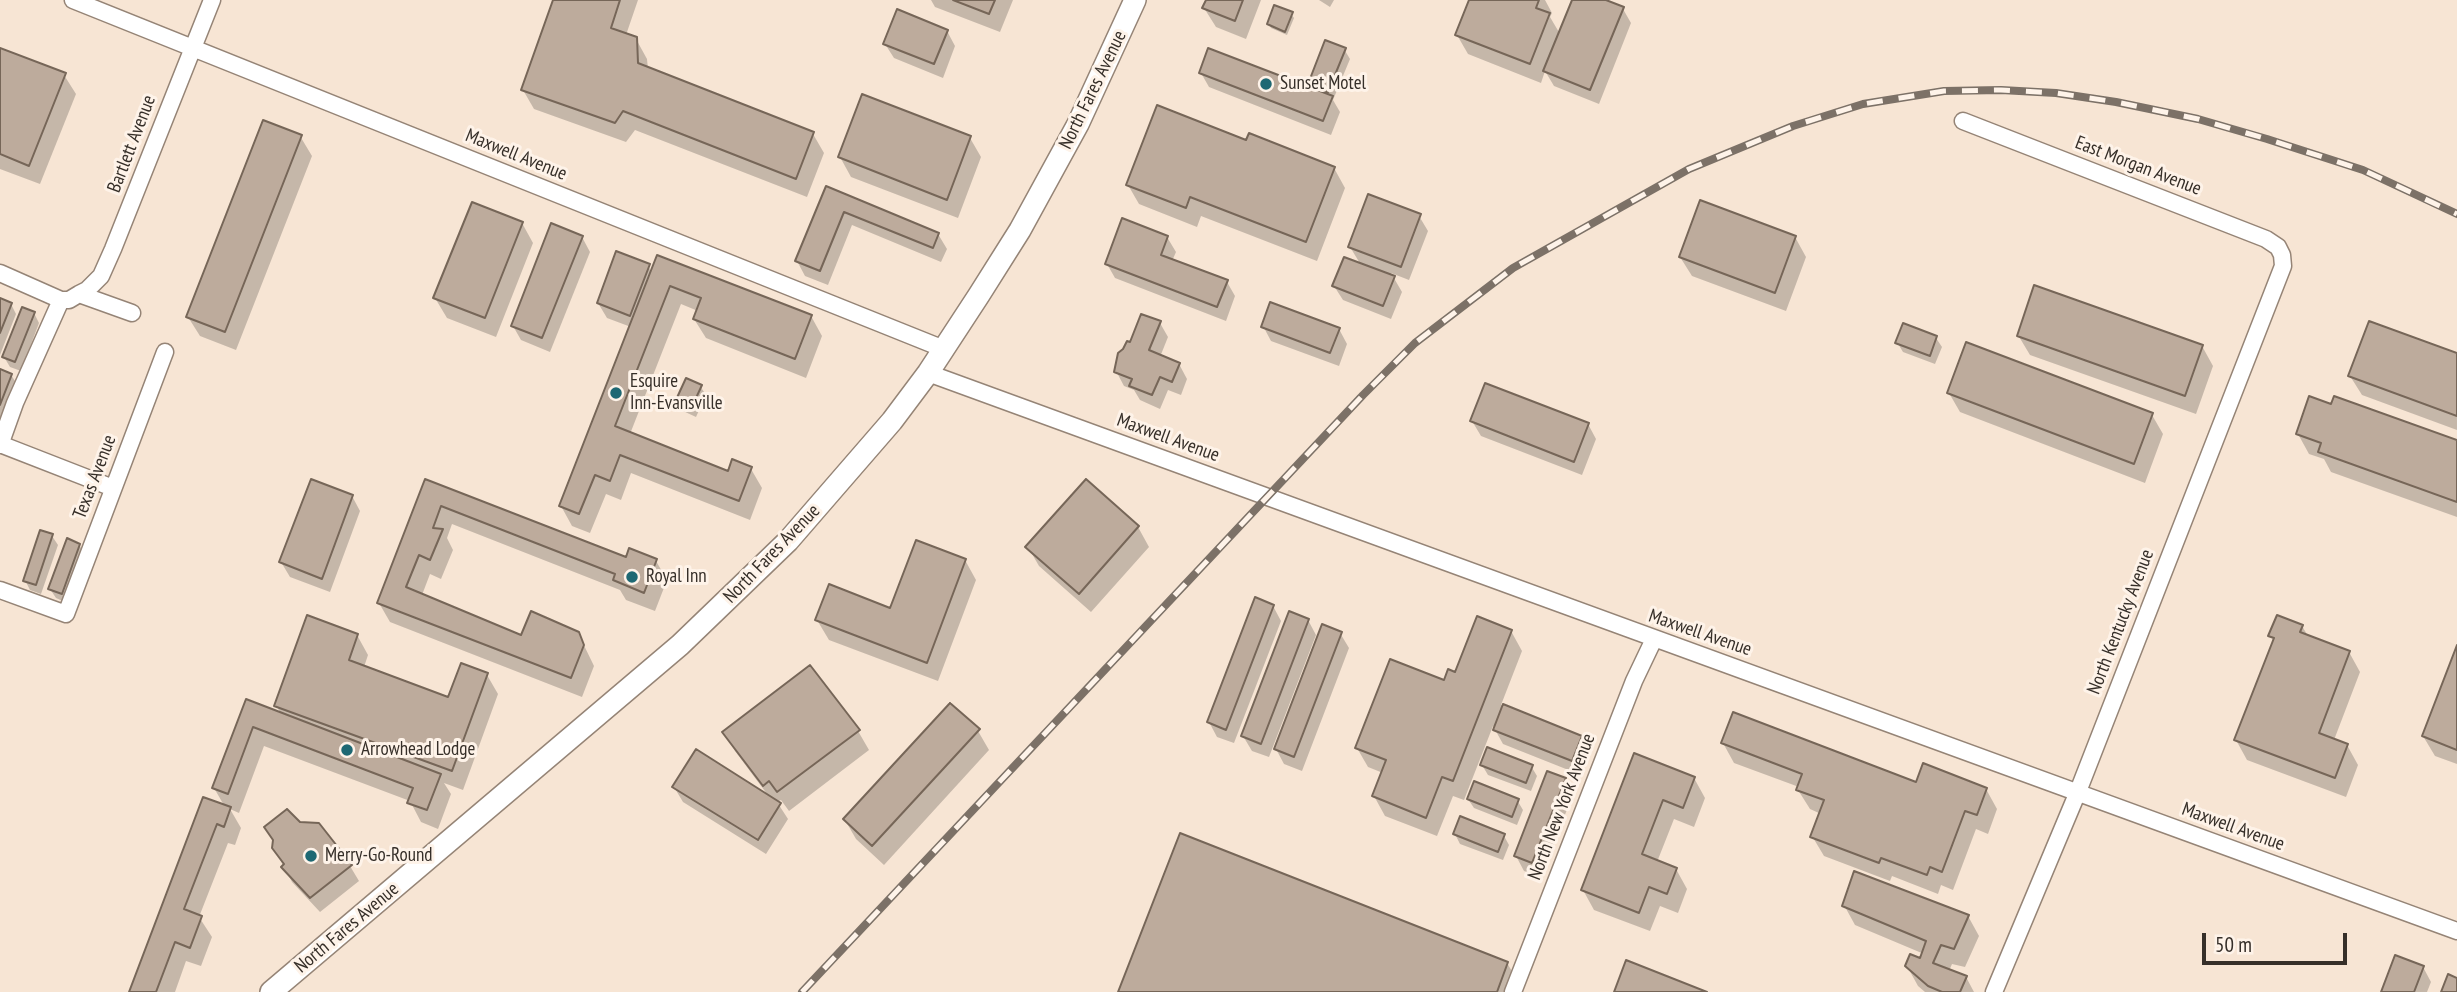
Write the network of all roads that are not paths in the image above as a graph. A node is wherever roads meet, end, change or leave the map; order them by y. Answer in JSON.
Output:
{"nodes":[{"id":1,"x":73,"y":0,"type":"edge"},
{"id":2,"x":212,"y":0,"type":"edge"},
{"id":3,"x":1135,"y":0,"type":"edge"},
{"id":4,"x":192,"y":48,"type":"junction"},
{"id":5,"x":1963,"y":121,"type":"dead end"},
{"id":6,"x":2283,"y":266,"type":"joint"},
{"id":7,"x":0,"y":273,"type":"edge"},
{"id":8,"x":79,"y":294,"type":"junction"},
{"id":9,"x":61,"y":300,"type":"junction"},
{"id":10,"x":132,"y":313,"type":"dead end"},
{"id":11,"x":944,"y":349,"type":"junction"},
{"id":12,"x":164,"y":352,"type":"dead end"},
{"id":13,"x":929,"y":373,"type":"junction"},
{"id":14,"x":0,"y":444,"type":"edge"},
{"id":15,"x":113,"y":488,"type":"junction"},
{"id":16,"x":0,"y":590,"type":"edge"},
{"id":17,"x":1654,"y":639,"type":"junction"},
{"id":18,"x":2077,"y":794,"type":"junction"},
{"id":19,"x":2457,"y":931,"type":"edge"},
{"id":20,"x":271,"y":992,"type":"edge"},
{"id":21,"x":1513,"y":992,"type":"edge"},
{"id":22,"x":1994,"y":992,"type":"edge"}],
"edges":[{"from":1,"to":4,"type":"street","name":"Maxwell Avenue"},
{"from":2,"to":4,"type":"street","name":"Bartlett Avenue"},
{"from":3,"to":11,"type":"street","name":"North Fares Avenue"},
{"from":4,"to":8,"type":"street","name":"Bartlett Avenue"},
{"from":4,"to":11,"type":"street","name":"Maxwell Avenue"},
{"from":5,"to":6,"type":"street","name":"East Morgan Avenue"},
{"from":6,"to":18,"type":"street","name":"North Kentucky Avenue"},
{"from":7,"to":9,"type":"street"},
{"from":8,"to":9,"type":"street"},
{"from":8,"to":10,"type":"street"},
{"from":9,"to":14,"type":"street"},
{"from":11,"to":13,"type":"street","name":"North Fares Avenue"},
{"from":12,"to":15,"type":"street","name":"Texas Avenue"},
{"from":13,"to":17,"type":"street","name":"Maxwell Avenue"},
{"from":13,"to":20,"type":"street","name":"North Fares Avenue"},
{"from":14,"to":15,"type":"street"},
{"from":15,"to":16,"type":"street","name":"Texas Avenue"},
{"from":17,"to":18,"type":"street","name":"Maxwell Avenue"},
{"from":17,"to":21,"type":"street","name":"North New York Avenue"},
{"from":18,"to":19,"type":"street","name":"Maxwell Avenue"},
{"from":18,"to":22,"type":"street","name":"North Kentucky Avenue"}]}
